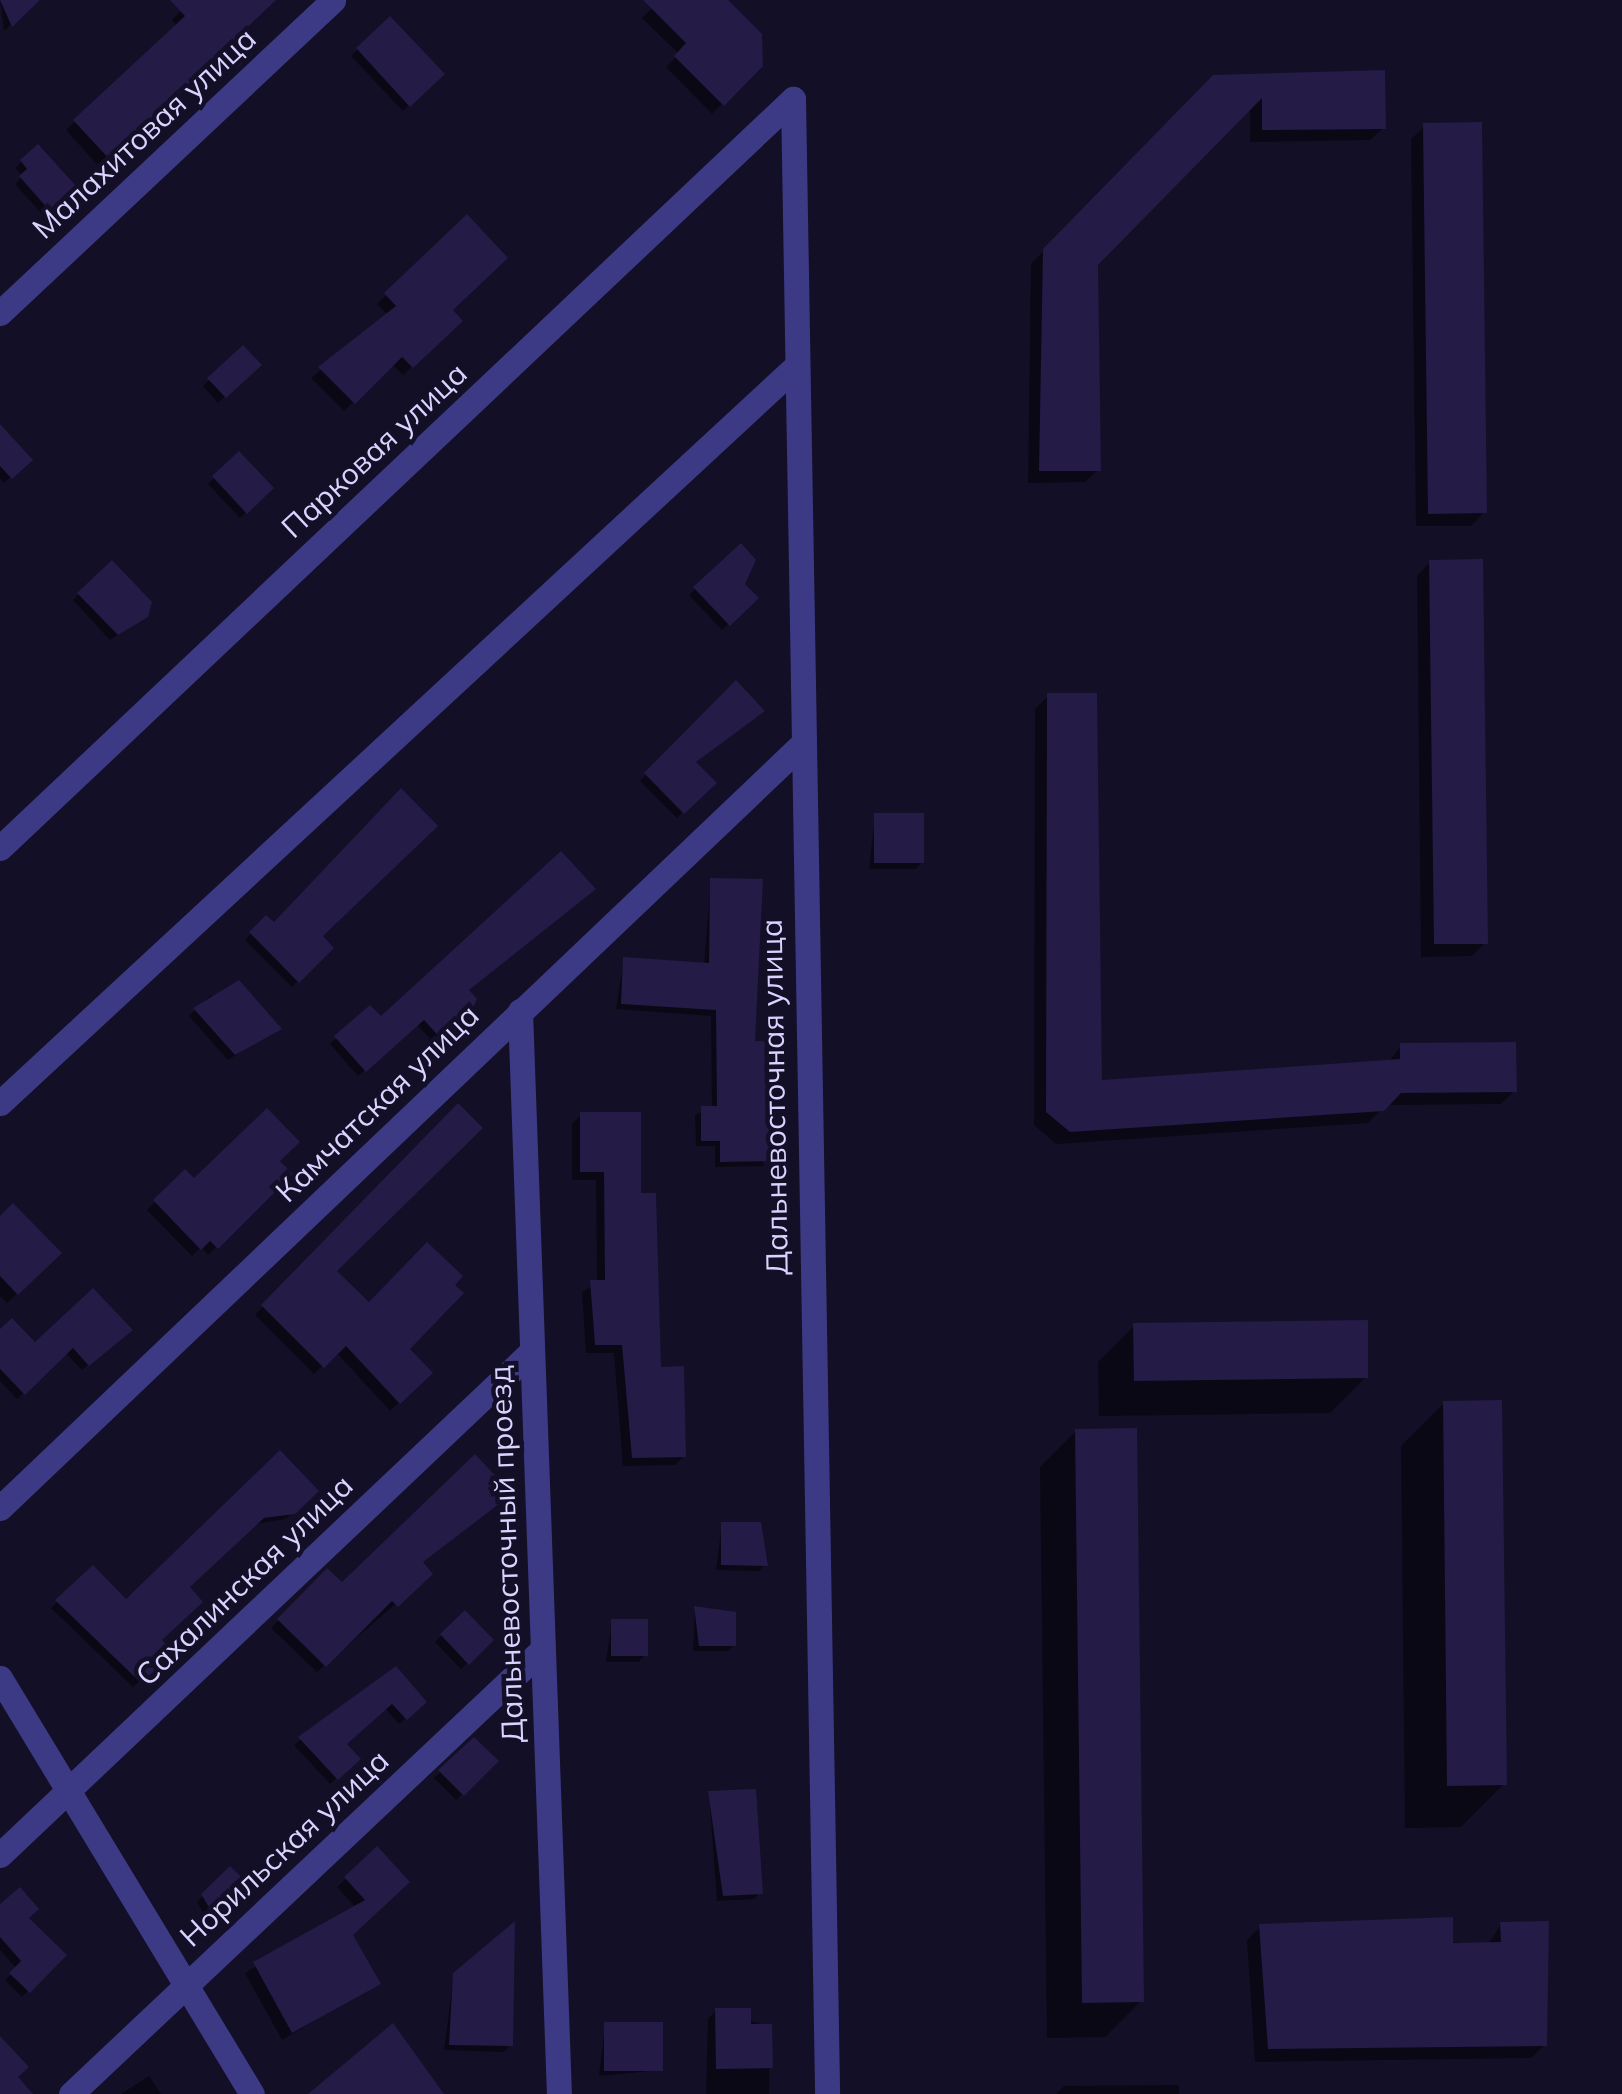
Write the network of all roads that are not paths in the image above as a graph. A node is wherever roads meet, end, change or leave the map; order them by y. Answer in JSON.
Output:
{"nodes":[{"id":1,"x":334,"y":0,"type":"edge"},
{"id":2,"x":792,"y":99,"type":"joint"},
{"id":3,"x":0,"y":313,"type":"edge"},
{"id":4,"x":795,"y":367,"type":"junction"},
{"id":5,"x":799,"y":747,"type":"junction"},
{"id":6,"x":0,"y":848,"type":"edge"},
{"id":7,"x":520,"y":1011,"type":"junction"},
{"id":8,"x":0,"y":1102,"type":"edge"},
{"id":9,"x":532,"y":1351,"type":"junction"},
{"id":10,"x":0,"y":1508,"type":"edge"},
{"id":11,"x":542,"y":1650,"type":"junction"},
{"id":12,"x":0,"y":1678,"type":"edge"},
{"id":13,"x":67,"y":1793,"type":"junction"},
{"id":14,"x":0,"y":1856,"type":"edge"},
{"id":15,"x":181,"y":1990,"type":"junction"},
{"id":16,"x":72,"y":2094,"type":"edge"},
{"id":17,"x":252,"y":2094,"type":"edge"},
{"id":18,"x":558,"y":2094,"type":"edge"},
{"id":19,"x":827,"y":2094,"type":"edge"}],
"edges":[{"from":1,"to":3,"type":"street","name":"Малахитовая улица"},
{"from":2,"to":4,"type":"street","name":"Дальневосточная улица"},
{"from":2,"to":6,"type":"street","name":"Парковая улица"},
{"from":4,"to":5,"type":"street","name":"Дальневосточная улица"},
{"from":4,"to":8,"type":"street"},
{"from":5,"to":7,"type":"street","name":"Камчатская улица"},
{"from":5,"to":19,"type":"street","name":"Дальневосточная улица"},
{"from":7,"to":9,"type":"street","name":"Дальневосточный проезд"},
{"from":7,"to":10,"type":"street","name":"Камчатская улица"},
{"from":9,"to":11,"type":"street","name":"Дальневосточный проезд"},
{"from":9,"to":13,"type":"street","name":"Сахалинская улица"},
{"from":11,"to":15,"type":"street","name":"Норильская улица"},
{"from":11,"to":18,"type":"street","name":"Дальневосточный проезд"},
{"from":12,"to":13,"type":"street"},
{"from":13,"to":14,"type":"street","name":"Сахалинская улица"},
{"from":13,"to":15,"type":"street"},
{"from":15,"to":16,"type":"street","name":"Норильская улица"},
{"from":15,"to":17,"type":"street"}]}
